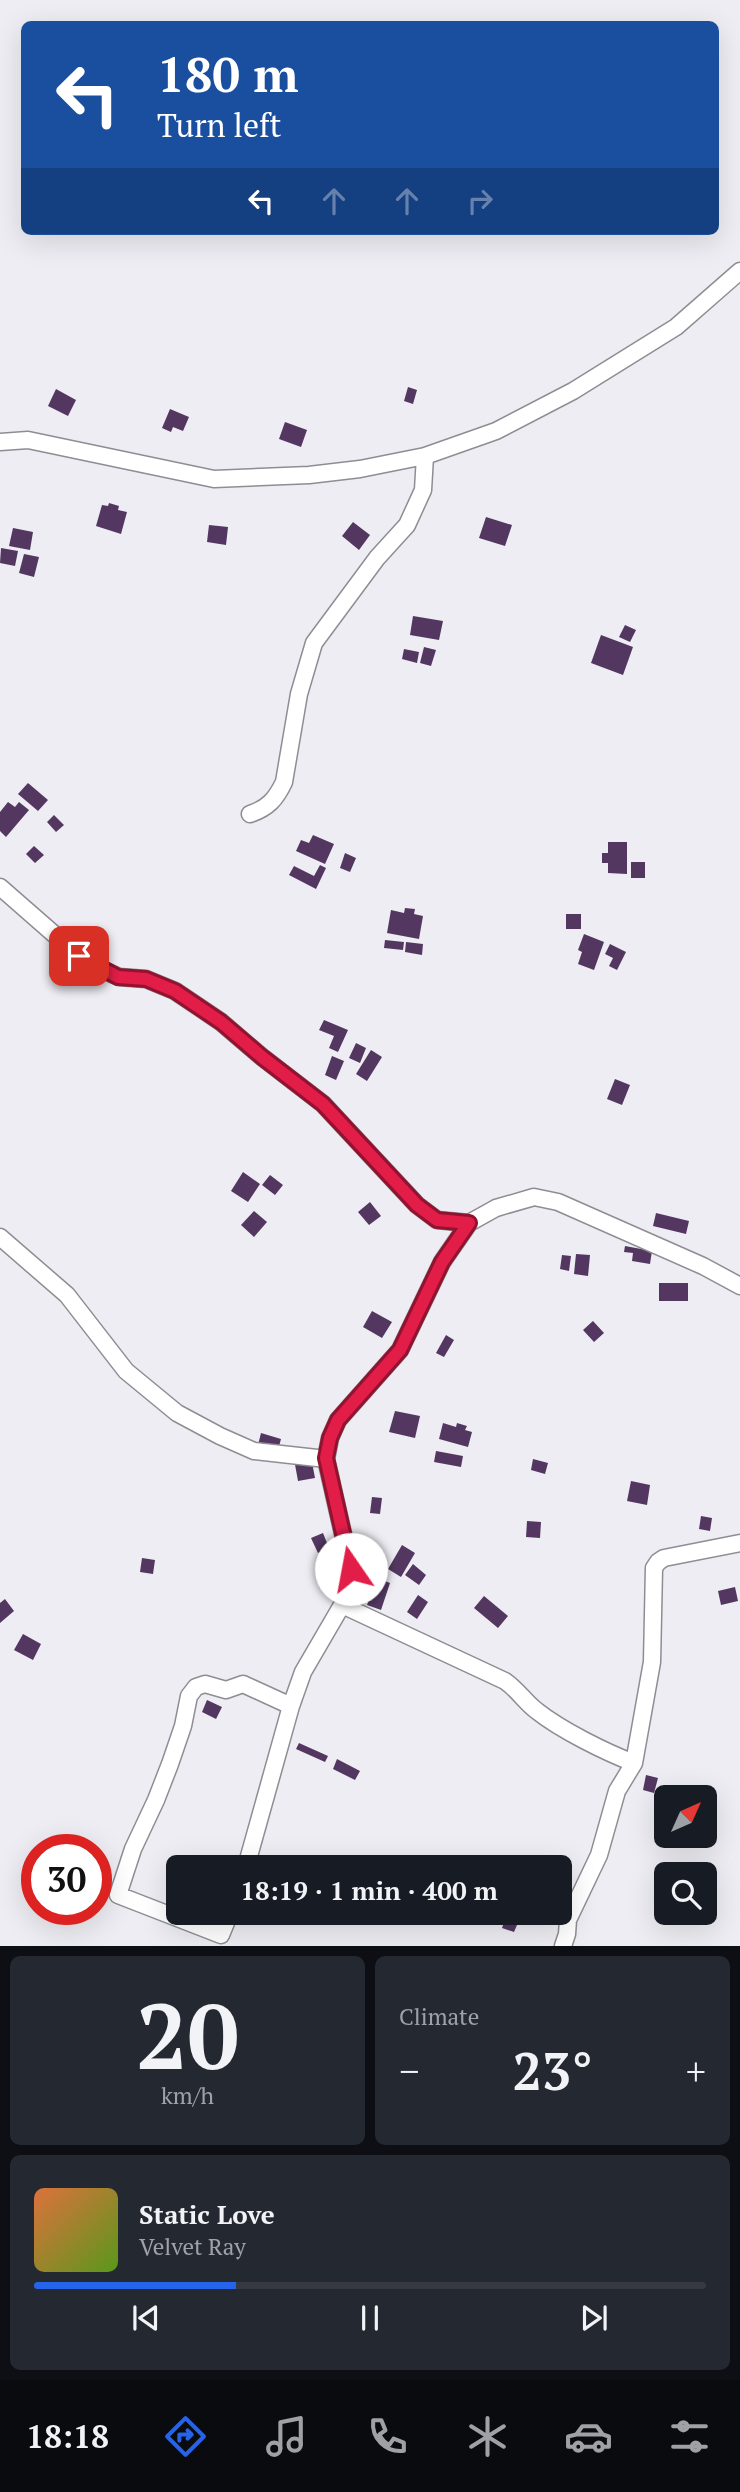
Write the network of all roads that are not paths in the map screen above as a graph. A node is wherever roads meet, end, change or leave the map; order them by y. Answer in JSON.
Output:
{"nodes":[{"id":1,"x":740,"y":271,"type":"edge"},
{"id":2,"x":0,"y":442,"type":"edge"},
{"id":3,"x":425,"y":456,"type":"junction"},
{"id":4,"x":250,"y":814,"type":"dead end"},
{"id":5,"x":0,"y":887,"type":"edge"},
{"id":6,"x":469,"y":1223,"type":"junction"},
{"id":7,"x":0,"y":1237,"type":"edge"},
{"id":8,"x":740,"y":1286,"type":"edge"},
{"id":9,"x":326,"y":1458,"type":"junction"},
{"id":10,"x":740,"y":1543,"type":"edge"},
{"id":11,"x":342,"y":1605,"type":"junction"},
{"id":12,"x":291,"y":1706,"type":"junction"},
{"id":13,"x":634,"y":1763,"type":"junction"},
{"id":14,"x":249,"y":1855,"type":"edge"},
{"id":15,"x":166,"y":1914,"type":"edge"},
{"id":16,"x":194,"y":1925,"type":"edge"},
{"id":17,"x":225,"y":1925,"type":"edge"},
{"id":18,"x":562,"y":1946,"type":"edge"}],
"edges":[{"from":1,"to":3,"type":"street"},
{"from":2,"to":3,"type":"street"},
{"from":3,"to":4,"type":"street"},
{"from":5,"to":6,"type":"street"},
{"from":6,"to":8,"type":"street"},
{"from":6,"to":9,"type":"street"},
{"from":7,"to":9,"type":"street"},
{"from":9,"to":11,"type":"street"},
{"from":10,"to":13,"type":"street"},
{"from":11,"to":12,"type":"street"},
{"from":11,"to":13,"type":"street"},
{"from":12,"to":14,"type":"street"},
{"from":12,"to":15,"type":"street"},
{"from":13,"to":18,"type":"street"},
{"from":16,"to":17,"type":"street"}]}
